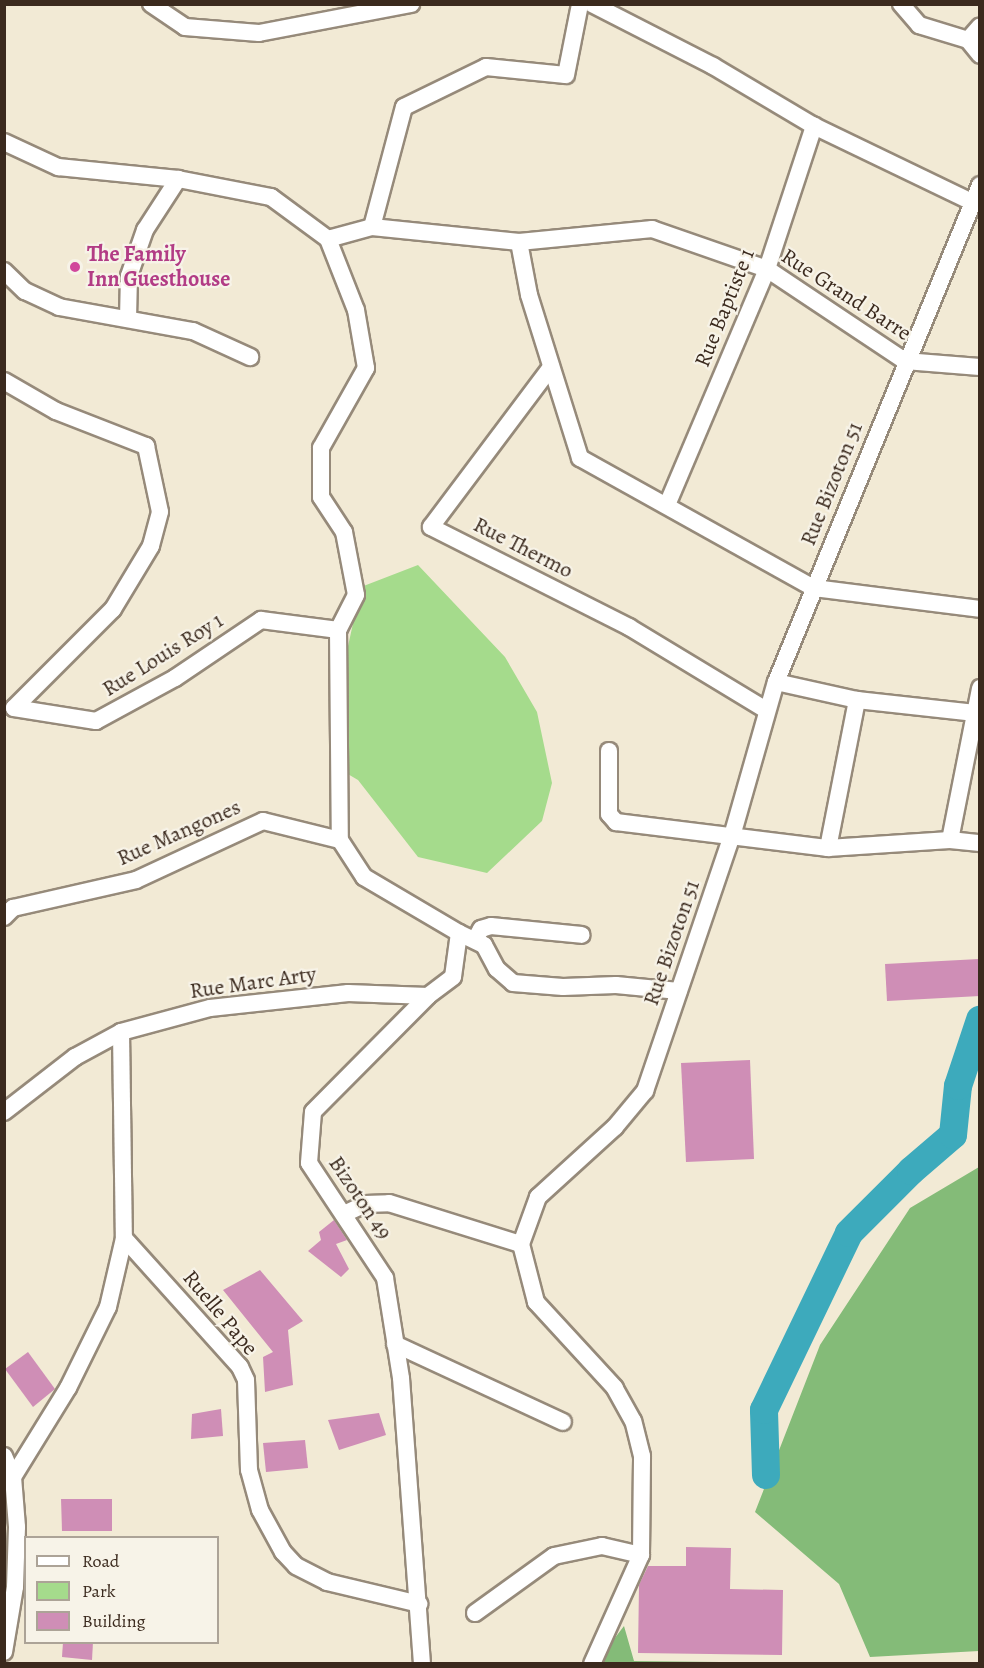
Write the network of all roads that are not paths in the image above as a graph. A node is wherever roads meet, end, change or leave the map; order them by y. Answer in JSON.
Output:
{"nodes":[{"id":1,"x":151,"y":4,"type":"edge"},
{"id":2,"x":411,"y":4,"type":"edge"},
{"id":3,"x":580,"y":4,"type":"edge"},
{"id":4,"x":592,"y":4,"type":"edge"},
{"id":5,"x":901,"y":4,"type":"edge"},
{"id":6,"x":980,"y":26,"type":"edge"},
{"id":7,"x":968,"y":40,"type":"junction"},
{"id":8,"x":980,"y":55,"type":"edge"},
{"id":9,"x":814,"y":126,"type":"junction"},
{"id":10,"x":4,"y":142,"type":"edge"},
{"id":11,"x":178,"y":179,"type":"junction"},
{"id":12,"x":980,"y":185,"type":"edge"},
{"id":13,"x":972,"y":202,"type":"junction"},
{"id":14,"x":372,"y":227,"type":"junction"},
{"id":15,"x":328,"y":239,"type":"junction"},
{"id":16,"x":519,"y":242,"type":"junction"},
{"id":17,"x":767,"y":269,"type":"junction"},
{"id":18,"x":4,"y":271,"type":"edge"},
{"id":19,"x":128,"y":319,"type":"junction"},
{"id":20,"x":250,"y":357,"type":"dead end"},
{"id":21,"x":905,"y":361,"type":"junction"},
{"id":22,"x":552,"y":367,"type":"junction"},
{"id":23,"x":980,"y":367,"type":"edge"},
{"id":24,"x":4,"y":381,"type":"edge"},
{"id":25,"x":667,"y":505,"type":"junction"},
{"id":26,"x":814,"y":588,"type":"junction"},
{"id":27,"x":980,"y":609,"type":"edge"},
{"id":28,"x":338,"y":630,"type":"junction"},
{"id":29,"x":776,"y":682,"type":"junction"},
{"id":30,"x":980,"y":688,"type":"edge"},
{"id":31,"x":857,"y":700,"type":"junction"},
{"id":32,"x":9,"y":706,"type":"edge"},
{"id":33,"x":766,"y":710,"type":"junction"},
{"id":34,"x":975,"y":713,"type":"junction"},
{"id":35,"x":609,"y":751,"type":"dead end"},
{"id":36,"x":732,"y":836,"type":"junction"},
{"id":37,"x":340,"y":840,"type":"junction"},
{"id":38,"x":950,"y":840,"type":"junction"},
{"id":39,"x":980,"y":843,"type":"edge"},
{"id":40,"x":828,"y":848,"type":"junction"},
{"id":41,"x":4,"y":917,"type":"edge"},
{"id":42,"x":459,"y":933,"type":"junction"},
{"id":43,"x":582,"y":935,"type":"dead end"},
{"id":44,"x":476,"y":938,"type":"junction"},
{"id":45,"x":679,"y":991,"type":"junction"},
{"id":46,"x":428,"y":996,"type":"junction"},
{"id":47,"x":121,"y":1032,"type":"junction"},
{"id":48,"x":4,"y":1112,"type":"edge"},
{"id":49,"x":344,"y":1214,"type":"junction"},
{"id":50,"x":124,"y":1238,"type":"junction"},
{"id":51,"x":521,"y":1244,"type":"junction"},
{"id":52,"x":395,"y":1344,"type":"junction"},
{"id":53,"x":563,"y":1422,"type":"dead end"},
{"id":54,"x":4,"y":1456,"type":"edge"},
{"id":55,"x":13,"y":1477,"type":"junction"},
{"id":56,"x":641,"y":1555,"type":"junction"},
{"id":57,"x":419,"y":1604,"type":"junction"},
{"id":58,"x":475,"y":1613,"type":"dead end"},
{"id":59,"x":4,"y":1652,"type":"edge"},
{"id":60,"x":422,"y":1664,"type":"edge"},
{"id":61,"x":592,"y":1664,"type":"edge"}],
"edges":[{"from":1,"to":2,"type":"street"},
{"from":3,"to":14,"type":"street"},
{"from":4,"to":9,"type":"street"},
{"from":5,"to":7,"type":"street"},
{"from":6,"to":7,"type":"street"},
{"from":7,"to":8,"type":"street"},
{"from":9,"to":13,"type":"street"},
{"from":9,"to":17,"type":"street","name":"Rue Baptiste 1"},
{"from":10,"to":11,"type":"street"},
{"from":11,"to":15,"type":"street"},
{"from":11,"to":19,"type":"street"},
{"from":12,"to":13,"type":"street","name":"Rue Bizoton 51"},
{"from":13,"to":21,"type":"street","name":"Rue Bizoton 51"},
{"from":14,"to":15,"type":"street"},
{"from":14,"to":16,"type":"street","name":"Rue Grand Barre"},
{"from":15,"to":28,"type":"street"},
{"from":16,"to":17,"type":"street","name":"Rue Grand Barre"},
{"from":16,"to":22,"type":"street"},
{"from":17,"to":21,"type":"street","name":"Rue Grand Barre"},
{"from":17,"to":25,"type":"street","name":"Rue Baptiste 1"},
{"from":18,"to":19,"type":"street"},
{"from":19,"to":20,"type":"street"},
{"from":21,"to":23,"type":"street","name":"Rue Grand Barre"},
{"from":21,"to":26,"type":"street","name":"Rue Bizoton 51"},
{"from":22,"to":25,"type":"street"},
{"from":22,"to":33,"type":"street","name":"Rue Thermo"},
{"from":24,"to":32,"type":"street","name":"Rue Louis Roy 1"},
{"from":25,"to":26,"type":"street"},
{"from":26,"to":27,"type":"street"},
{"from":26,"to":29,"type":"street","name":"Rue Bizoton 51"},
{"from":28,"to":32,"type":"street","name":"Rue Louis Roy 1"},
{"from":28,"to":37,"type":"street"},
{"from":29,"to":31,"type":"street"},
{"from":29,"to":33,"type":"street","name":"Rue Bizoton 51"},
{"from":30,"to":34,"type":"street"},
{"from":31,"to":34,"type":"street"},
{"from":31,"to":40,"type":"street"},
{"from":33,"to":36,"type":"street","name":"Rue Bizoton 51"},
{"from":34,"to":38,"type":"street"},
{"from":35,"to":36,"type":"street"},
{"from":36,"to":40,"type":"street"},
{"from":36,"to":45,"type":"street","name":"Rue Bizoton 51"},
{"from":37,"to":41,"type":"street","name":"Rue Mangones"},
{"from":37,"to":42,"type":"street"},
{"from":38,"to":39,"type":"street"},
{"from":38,"to":40,"type":"street"},
{"from":42,"to":44,"type":"street"},
{"from":42,"to":46,"type":"street","name":"Bizoton 49"},
{"from":43,"to":44,"type":"street"},
{"from":44,"to":45,"type":"street"},
{"from":45,"to":51,"type":"street","name":"Rue Bizoton 51"},
{"from":46,"to":47,"type":"street","name":"Rue Marc Arty"},
{"from":46,"to":49,"type":"street","name":"Bizoton 49"},
{"from":47,"to":48,"type":"street","name":"Rue Marc Arty"},
{"from":47,"to":50,"type":"street"},
{"from":49,"to":51,"type":"street"},
{"from":49,"to":52,"type":"street","name":"Bizoton 49"},
{"from":50,"to":55,"type":"street"},
{"from":50,"to":57,"type":"street","name":"Ruelle Pape"},
{"from":51,"to":56,"type":"street"},
{"from":52,"to":53,"type":"street"},
{"from":52,"to":57,"type":"street","name":"Bizoton 49"},
{"from":54,"to":55,"type":"street"},
{"from":55,"to":59,"type":"street"},
{"from":56,"to":58,"type":"street"},
{"from":56,"to":61,"type":"street"},
{"from":57,"to":60,"type":"street","name":"Bizoton 49"}]}
